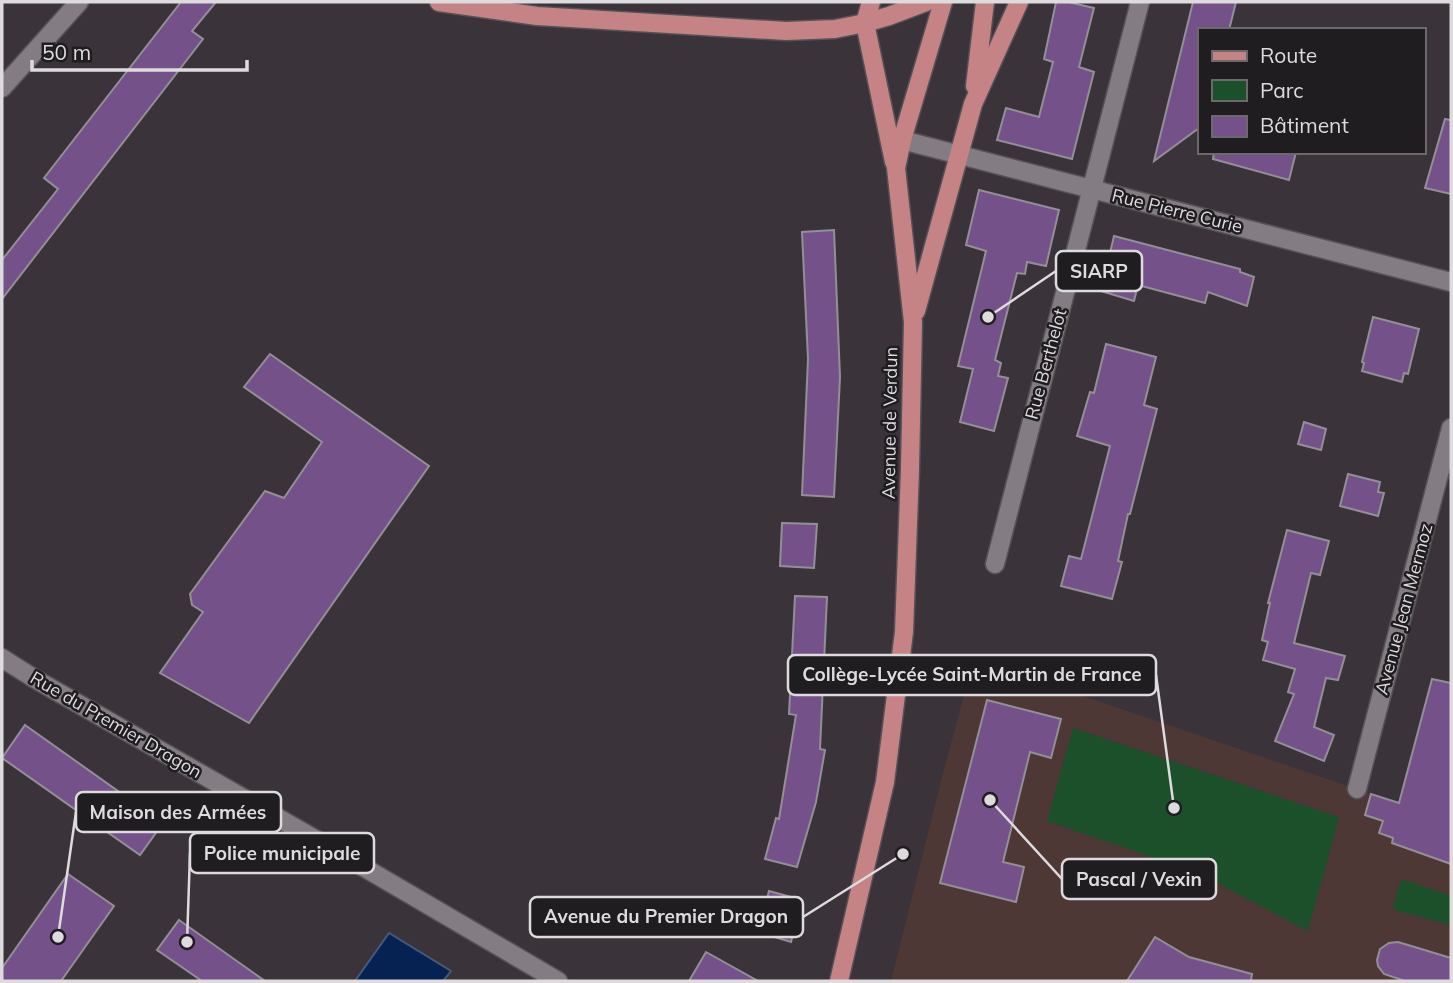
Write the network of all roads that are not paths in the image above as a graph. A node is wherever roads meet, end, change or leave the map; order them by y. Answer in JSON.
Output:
{"nodes":[{"id":1,"x":79,"y":2,"type":"edge"},
{"id":2,"x":439,"y":2,"type":"edge"},
{"id":3,"x":872,"y":2,"type":"edge"},
{"id":4,"x":926,"y":2,"type":"edge"},
{"id":5,"x":943,"y":2,"type":"edge"},
{"id":6,"x":985,"y":2,"type":"edge"},
{"id":7,"x":1019,"y":2,"type":"edge"},
{"id":8,"x":1140,"y":2,"type":"edge"},
{"id":9,"x":865,"y":23,"type":"junction"},
{"id":10,"x":2,"y":88,"type":"edge"},
{"id":11,"x":973,"y":104,"type":"junction"},
{"id":12,"x":902,"y":140,"type":"junction"},
{"id":13,"x":958,"y":155,"type":"junction"},
{"id":14,"x":896,"y":169,"type":"junction"},
{"id":15,"x":1092,"y":190,"type":"junction"},
{"id":16,"x":1451,"y":282,"type":"edge"},
{"id":17,"x":913,"y":322,"type":"junction"},
{"id":18,"x":1451,"y":428,"type":"edge"},
{"id":19,"x":995,"y":564,"type":"dead end"},
{"id":20,"x":2,"y":658,"type":"edge"},
{"id":21,"x":1357,"y":789,"type":"dead end"},
{"id":22,"x":558,"y":981,"type":"edge"},
{"id":23,"x":839,"y":981,"type":"edge"}],
"edges":[{"from":1,"to":10,"type":"street"},
{"from":2,"to":9,"type":"main road"},
{"from":3,"to":9,"type":"main road"},
{"from":4,"to":9,"type":"main road"},
{"from":5,"to":12,"type":"main road","name":"Avenue de Verdun"},
{"from":6,"to":11,"type":"main road"},
{"from":7,"to":11,"type":"main road","name":"Avenue de Verdun"},
{"from":8,"to":15,"type":"street","name":"Rue Berthelot"},
{"from":9,"to":14,"type":"main road"},
{"from":11,"to":13,"type":"main road","name":"Avenue de Verdun"},
{"from":12,"to":13,"type":"street","name":"Rue Pierre Curie"},
{"from":12,"to":14,"type":"main road","name":"Avenue de Verdun"},
{"from":13,"to":15,"type":"street","name":"Rue Pierre Curie"},
{"from":13,"to":17,"type":"main road","name":"Avenue de Verdun"},
{"from":14,"to":17,"type":"main road","name":"Avenue de Verdun"},
{"from":15,"to":16,"type":"street","name":"Rue Pierre Curie"},
{"from":15,"to":19,"type":"street","name":"Rue Berthelot"},
{"from":17,"to":23,"type":"main road","name":"Avenue de Verdun"},
{"from":18,"to":21,"type":"street","name":"Avenue Jean Mermoz"},
{"from":20,"to":22,"type":"street","name":"Rue du Premier Dragon"}]}
